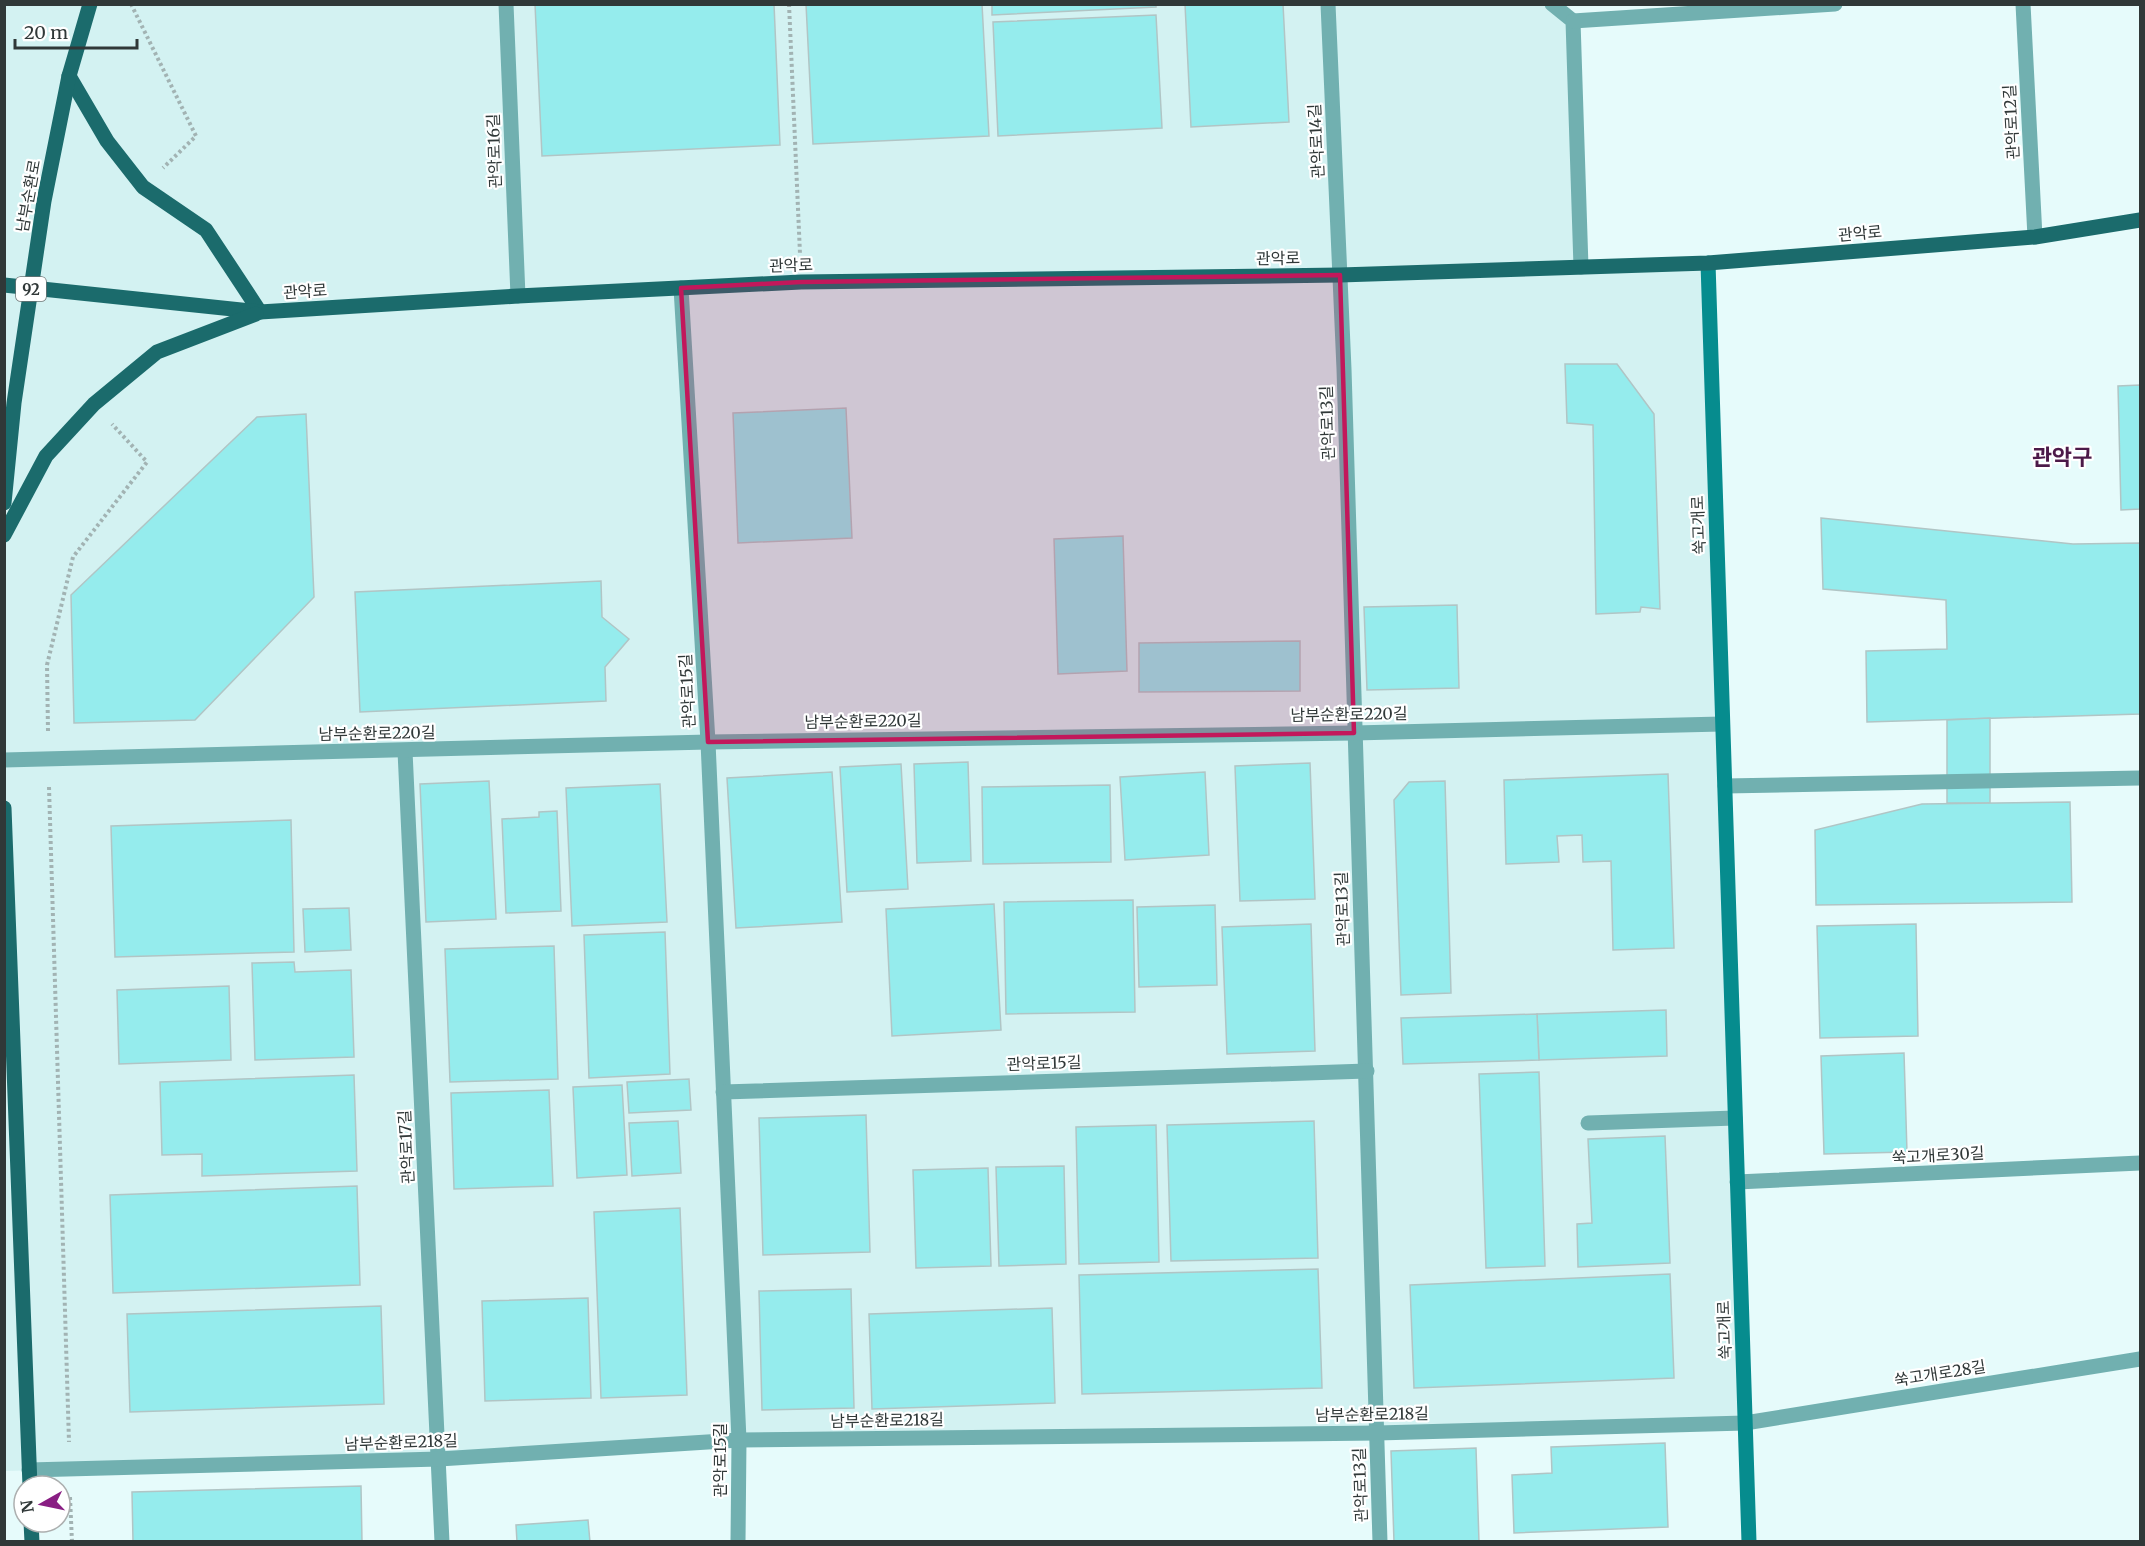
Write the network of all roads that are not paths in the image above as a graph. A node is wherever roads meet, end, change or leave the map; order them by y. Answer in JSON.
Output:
{"nodes":[{"id":1,"x":90,"y":4,"type":"edge"},
{"id":2,"x":506,"y":4,"type":"edge"},
{"id":3,"x":1328,"y":4,"type":"edge"},
{"id":4,"x":1552,"y":4,"type":"edge"},
{"id":5,"x":1835,"y":4,"type":"edge"},
{"id":6,"x":2023,"y":4,"type":"edge"},
{"id":7,"x":1573,"y":21,"type":"junction"},
{"id":8,"x":69,"y":76,"type":"junction"},
{"id":9,"x":2140,"y":220,"type":"edge"},
{"id":10,"x":2035,"y":237,"type":"junction"},
{"id":11,"x":1708,"y":263,"type":"junction"},
{"id":12,"x":1581,"y":267,"type":"junction"},
{"id":13,"x":1340,"y":275,"type":"junction"},
{"id":14,"x":4,"y":285,"type":"edge"},
{"id":15,"x":31,"y":287,"type":"junction"},
{"id":16,"x":681,"y":288,"type":"junction"},
{"id":17,"x":518,"y":296,"type":"junction"},
{"id":18,"x":260,"y":312,"type":"junction"},
{"id":19,"x":4,"y":503,"type":"edge"},
{"id":20,"x":4,"y":535,"type":"edge"},
{"id":21,"x":1722,"y":724,"type":"junction"},
{"id":22,"x":1354,"y":732,"type":"junction"},
{"id":23,"x":708,"y":742,"type":"junction"},
{"id":24,"x":405,"y":751,"type":"junction"},
{"id":25,"x":4,"y":760,"type":"edge"},
{"id":26,"x":2140,"y":778,"type":"edge"},
{"id":27,"x":1725,"y":786,"type":"junction"},
{"id":28,"x":4,"y":808,"type":"edge"},
{"id":29,"x":1366,"y":1071,"type":"junction"},
{"id":30,"x":723,"y":1092,"type":"junction"},
{"id":31,"x":1735,"y":1118,"type":"junction"},
{"id":32,"x":1588,"y":1123,"type":"dead end"},
{"id":33,"x":2140,"y":1163,"type":"edge"},
{"id":34,"x":1737,"y":1182,"type":"junction"},
{"id":35,"x":2140,"y":1359,"type":"edge"},
{"id":36,"x":1745,"y":1423,"type":"junction"},
{"id":37,"x":1377,"y":1433,"type":"junction"},
{"id":38,"x":739,"y":1440,"type":"junction"},
{"id":39,"x":439,"y":1459,"type":"junction"},
{"id":40,"x":29,"y":1474,"type":"edge"},
{"id":41,"x":47,"y":1474,"type":"edge"},
{"id":42,"x":442,"y":1542,"type":"edge"},
{"id":43,"x":738,"y":1542,"type":"edge"},
{"id":44,"x":1380,"y":1542,"type":"edge"},
{"id":45,"x":1749,"y":1542,"type":"edge"}],
"edges":[{"from":1,"to":8,"type":"main road","name":"남부순환로","number":"92"},
{"from":2,"to":17,"type":"street","name":"관악로16길"},
{"from":3,"to":13,"type":"street","name":"관악로14길"},
{"from":4,"to":7,"type":"street"},
{"from":5,"to":7,"type":"street"},
{"from":6,"to":10,"type":"street","name":"관악로12길"},
{"from":7,"to":12,"type":"street"},
{"from":8,"to":15,"type":"main road","name":"남부순환로","number":"92"},
{"from":8,"to":18,"type":"main road"},
{"from":9,"to":10,"type":"main road","name":"관악로"},
{"from":10,"to":11,"type":"main road","name":"관악로"},
{"from":11,"to":12,"type":"main road","name":"관악로"},
{"from":11,"to":21,"type":"main road","name":"쑥고개로"},
{"from":12,"to":13,"type":"main road","name":"관악로"},
{"from":13,"to":16,"type":"main road","name":"관악로"},
{"from":13,"to":22,"type":"street","name":"관악로13길"},
{"from":14,"to":15,"type":"main road","name":"관악로"},
{"from":15,"to":18,"type":"main road","name":"관악로"},
{"from":15,"to":19,"type":"main road","name":"남부순환로","number":"92"},
{"from":16,"to":17,"type":"main road","name":"관악로"},
{"from":16,"to":23,"type":"street","name":"관악로15길"},
{"from":17,"to":18,"type":"main road","name":"관악로"},
{"from":18,"to":20,"type":"main road"},
{"from":21,"to":22,"type":"street","name":"남부순환로220길"},
{"from":21,"to":27,"type":"main road","name":"쑥고개로"},
{"from":22,"to":23,"type":"street","name":"남부순환로220길"},
{"from":22,"to":29,"type":"street","name":"관악로13길"},
{"from":23,"to":24,"type":"street","name":"남부순환로220길"},
{"from":23,"to":30,"type":"street","name":"관악로15길"},
{"from":24,"to":25,"type":"street","name":"남부순환로220길"},
{"from":24,"to":39,"type":"street","name":"관악로17길"},
{"from":26,"to":27,"type":"street"},
{"from":27,"to":31,"type":"main road","name":"쑥고개로"},
{"from":28,"to":40,"type":"main road"},
{"from":29,"to":30,"type":"street","name":"관악로15길"},
{"from":29,"to":37,"type":"street","name":"관악로13길"},
{"from":30,"to":38,"type":"street","name":"관악로15길"},
{"from":31,"to":32,"type":"street"},
{"from":31,"to":34,"type":"main road","name":"쑥고개로"},
{"from":33,"to":34,"type":"street","name":"쑥고개로30길"},
{"from":34,"to":36,"type":"main road","name":"쑥고개로"},
{"from":35,"to":36,"type":"street","name":"쑥고개로28길"},
{"from":36,"to":37,"type":"street","name":"남부순환로218길"},
{"from":36,"to":45,"type":"main road","name":"쑥고개로"},
{"from":37,"to":38,"type":"street","name":"남부순환로218길"},
{"from":37,"to":44,"type":"street","name":"관악로13길"},
{"from":38,"to":39,"type":"street","name":"남부순환로218길"},
{"from":38,"to":43,"type":"street","name":"관악로15길"},
{"from":39,"to":41,"type":"street","name":"남부순환로218길"},
{"from":39,"to":42,"type":"street","name":"관악로17길"}]}
